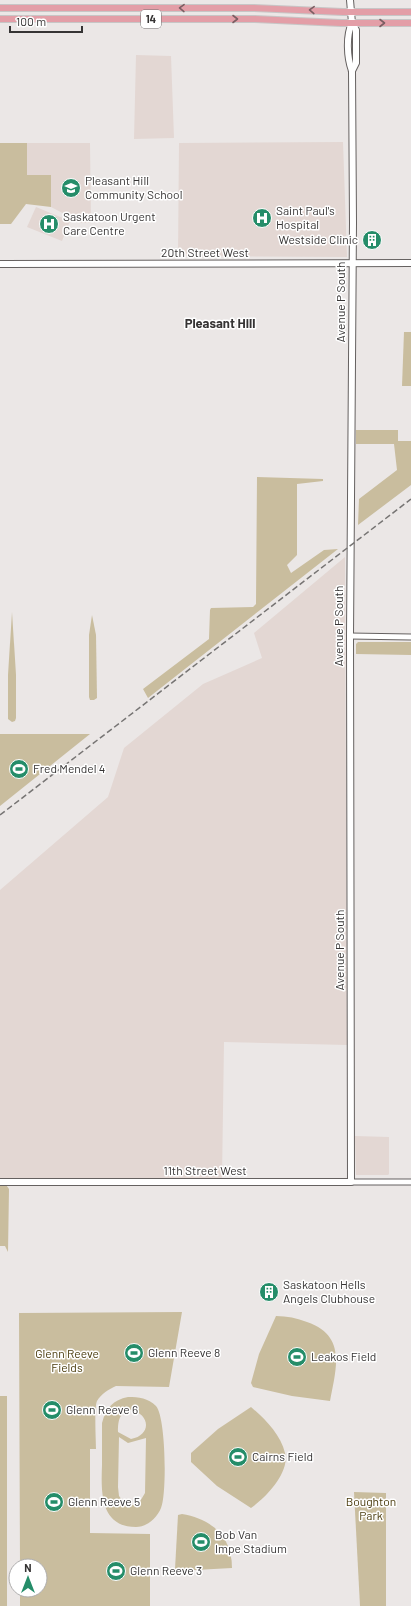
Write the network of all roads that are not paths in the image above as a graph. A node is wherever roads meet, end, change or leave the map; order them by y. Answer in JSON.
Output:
{"nodes":[{"id":1,"x":350,"y":0,"type":"edge"},
{"id":2,"x":0,"y":8,"type":"edge"},
{"id":3,"x":351,"y":12,"type":"junction"},
{"id":4,"x":411,"y":12,"type":"edge"},
{"id":5,"x":0,"y":19,"type":"edge"},
{"id":6,"x":352,"y":23,"type":"junction"},
{"id":7,"x":411,"y":23,"type":"edge"},
{"id":8,"x":352,"y":263,"type":"junction"},
{"id":9,"x":411,"y":263,"type":"edge"},
{"id":10,"x":0,"y":264,"type":"edge"},
{"id":11,"x":350,"y":636,"type":"junction"},
{"id":12,"x":411,"y":637,"type":"edge"},
{"id":13,"x":0,"y":1182,"type":"edge"},
{"id":14,"x":352,"y":1182,"type":"junction"},
{"id":15,"x":411,"y":1182,"type":"edge"}],
"edges":[{"from":1,"to":3,"type":"main road","name":"Avenue P South"},
{"from":3,"to":2,"type":"main road","number":"14","one_way":true},
{"from":3,"to":4,"type":"main road","number":"14"},
{"from":3,"to":6,"type":"main road","name":"Avenue P South"},
{"from":5,"to":6,"type":"main road","number":"14","one_way":true},
{"from":6,"to":7,"type":"main road","number":"14","one_way":true},
{"from":6,"to":8,"type":"main road","name":"Avenue P South"},
{"from":8,"to":9,"type":"main road","name":"20th Street West"},
{"from":8,"to":10,"type":"main road","name":"20th Street West"},
{"from":8,"to":11,"type":"main road","name":"Avenue P South"},
{"from":11,"to":12,"type":"street"},
{"from":11,"to":14,"type":"main road","name":"Avenue P South"},
{"from":13,"to":14,"type":"main road","name":"11th Street West"},
{"from":14,"to":15,"type":"street","name":"11th Street West"}]}
